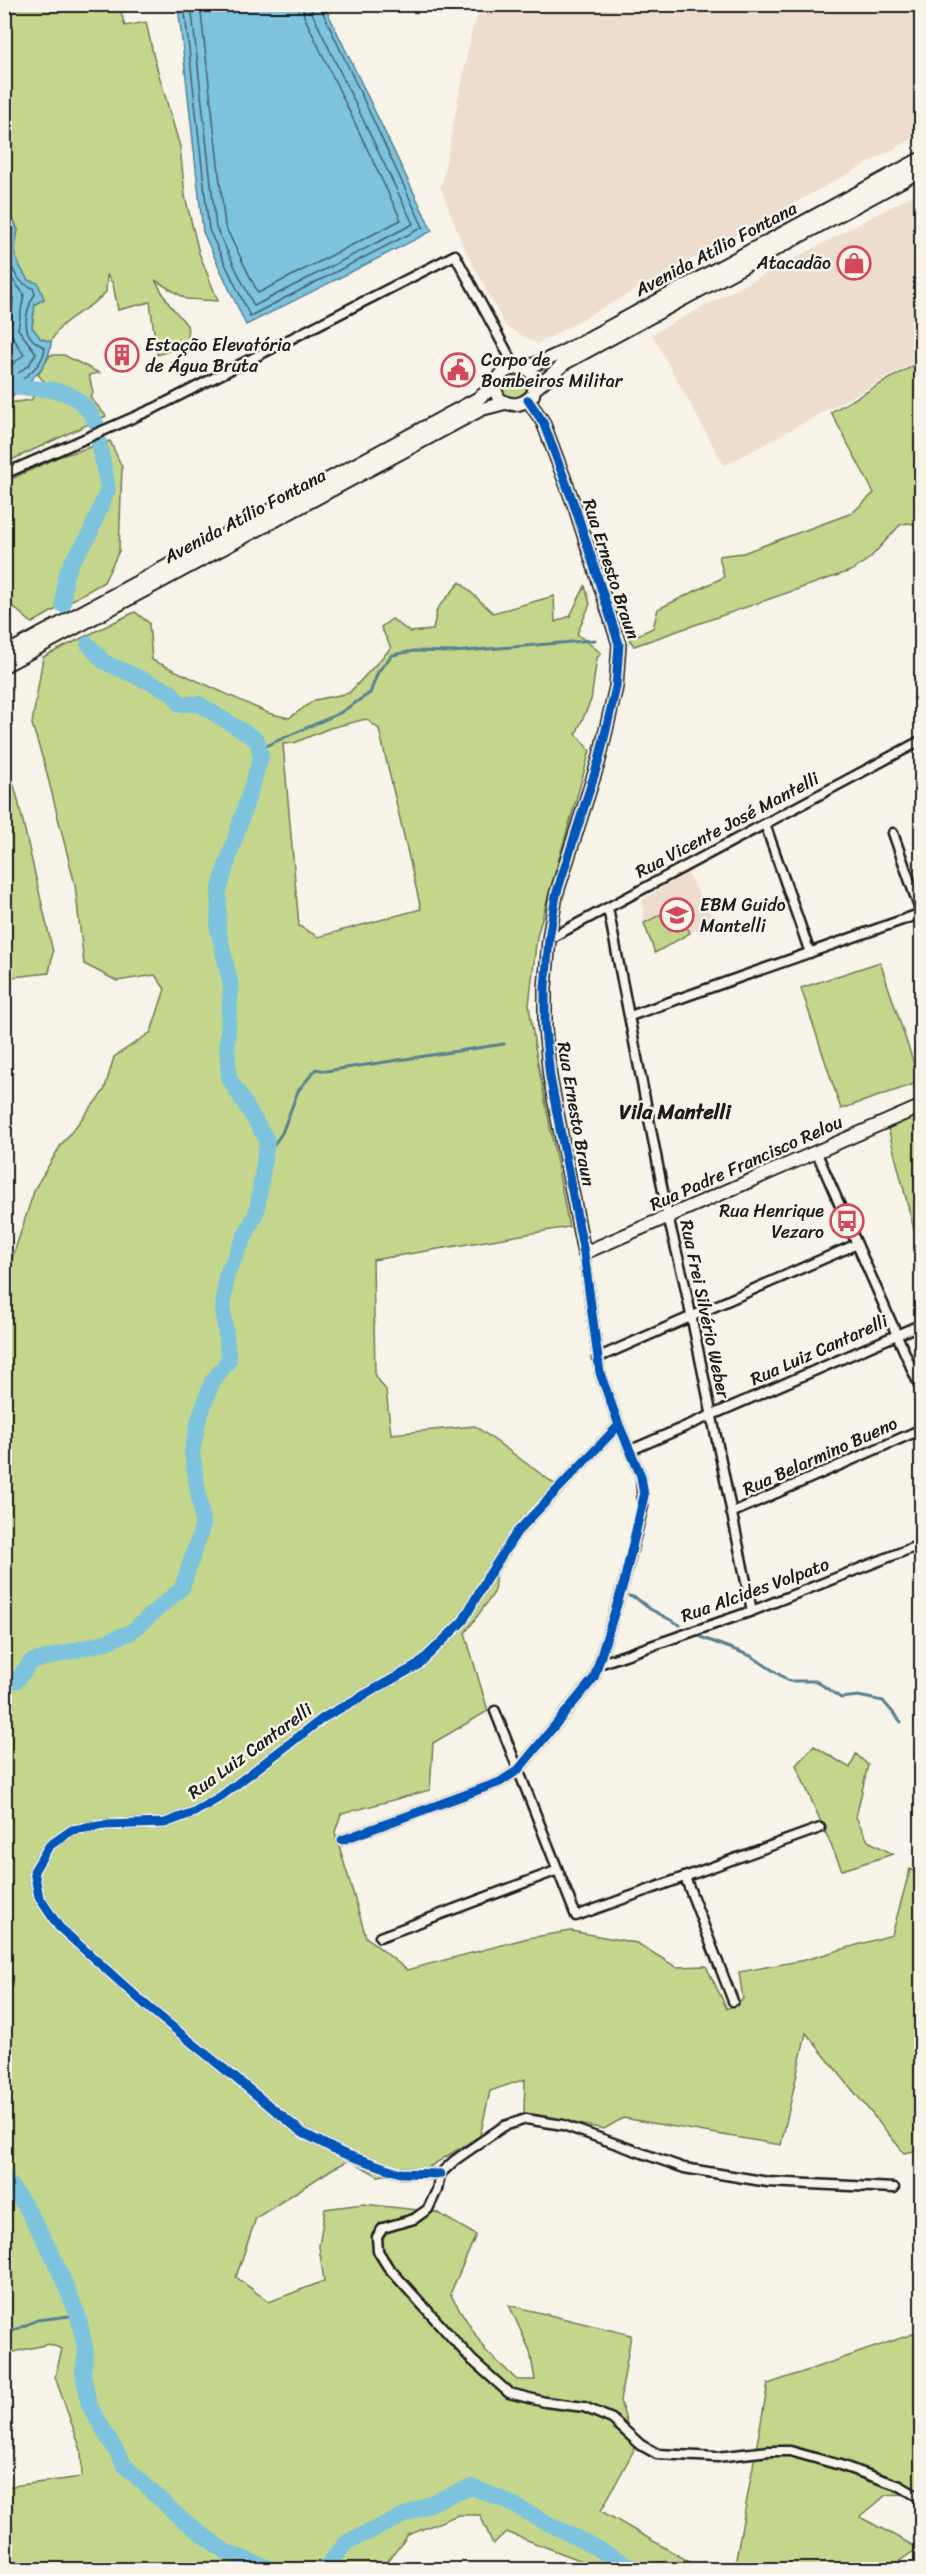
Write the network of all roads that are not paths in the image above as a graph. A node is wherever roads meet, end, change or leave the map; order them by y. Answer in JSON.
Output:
{"nodes":[{"id":1,"x":921,"y":158,"type":"edge"},
{"id":2,"x":921,"y":170,"type":"edge"},
{"id":3,"x":521,"y":367,"type":"junction"},
{"id":4,"x":494,"y":387,"type":"junction"},
{"id":5,"x":536,"y":388,"type":"junction"},
{"id":6,"x":528,"y":400,"type":"junction"},
{"id":7,"x":505,"y":403,"type":"junction"},
{"id":8,"x":4,"y":474,"type":"edge"},
{"id":9,"x":4,"y":654,"type":"edge"},
{"id":10,"x":4,"y":666,"type":"edge"},
{"id":11,"x":921,"y":740,"type":"edge"},
{"id":12,"x":765,"y":824,"type":"junction"},
{"id":13,"x":893,"y":832,"type":"dead end"},
{"id":14,"x":608,"y":908,"type":"junction"},
{"id":15,"x":921,"y":915,"type":"edge"},
{"id":16,"x":549,"y":939,"type":"junction"},
{"id":17,"x":810,"y":953,"type":"junction"},
{"id":18,"x":630,"y":1016,"type":"junction"},
{"id":19,"x":921,"y":1106,"type":"edge"},
{"id":20,"x":816,"y":1151,"type":"junction"},
{"id":21,"x":668,"y":1217,"type":"junction"},
{"id":22,"x":857,"y":1244,"type":"junction"},
{"id":23,"x":584,"y":1253,"type":"junction"},
{"id":24,"x":691,"y":1317,"type":"junction"},
{"id":25,"x":921,"y":1324,"type":"edge"},
{"id":26,"x":896,"y":1335,"type":"junction"},
{"id":27,"x":597,"y":1358,"type":"junction"},
{"id":28,"x":921,"y":1392,"type":"edge"},
{"id":29,"x":711,"y":1415,"type":"junction"},
{"id":30,"x":619,"y":1425,"type":"junction"},
{"id":31,"x":921,"y":1429,"type":"edge"},
{"id":32,"x":631,"y":1450,"type":"junction"},
{"id":33,"x":731,"y":1513,"type":"junction"},
{"id":34,"x":921,"y":1544,"type":"edge"},
{"id":35,"x":752,"y":1611,"type":"junction"},
{"id":36,"x":599,"y":1664,"type":"junction"},
{"id":37,"x":495,"y":1711,"type":"dead end"},
{"id":38,"x":518,"y":1770,"type":"junction"},
{"id":39,"x":820,"y":1828,"type":"dead end"},
{"id":40,"x":342,"y":1839,"type":"dead end"},
{"id":41,"x":558,"y":1870,"type":"junction"},
{"id":42,"x":685,"y":1877,"type":"junction"},
{"id":43,"x":380,"y":1937,"type":"dead end"},
{"id":44,"x":733,"y":2001,"type":"dead end"},
{"id":45,"x":440,"y":2174,"type":"junction"},
{"id":46,"x":894,"y":2188,"type":"dead end"},
{"id":47,"x":921,"y":2499,"type":"edge"}],
"edges":[{"from":1,"to":3,"type":"main road","name":"Avenida Atílio Fontana"},
{"from":2,"to":5,"type":"main road","name":"Avenida Atílio Fontana"},
{"from":3,"to":4,"type":"main road"},
{"from":3,"to":5,"type":"main road"},
{"from":3,"to":8,"type":"street"},
{"from":4,"to":7,"type":"main road"},
{"from":4,"to":9,"type":"main road","name":"Avenida Atílio Fontana"},
{"from":5,"to":6,"type":"main road"},
{"from":6,"to":7,"type":"main road"},
{"from":6,"to":16,"type":"main road","name":"Rua Ernesto Braun"},
{"from":7,"to":10,"type":"main road","name":"Avenida Atílio Fontana"},
{"from":11,"to":12,"type":"street","name":"Rua Vicente José Mantelli"},
{"from":12,"to":14,"type":"street","name":"Rua Vicente José Mantelli"},
{"from":12,"to":17,"type":"street"},
{"from":13,"to":15,"type":"street"},
{"from":14,"to":16,"type":"street","name":"Rua Vicente José Mantelli"},
{"from":14,"to":18,"type":"street","name":"Rua Frei Silvério Weber"},
{"from":15,"to":17,"type":"street"},
{"from":16,"to":23,"type":"main road","name":"Rua Ernesto Braun"},
{"from":17,"to":18,"type":"street"},
{"from":18,"to":21,"type":"street","name":"Rua Frei Silvério Weber"},
{"from":19,"to":20,"type":"main road","name":"Rua Padre Francisco Relou"},
{"from":20,"to":21,"type":"main road","name":"Rua Padre Francisco Relou"},
{"from":20,"to":22,"type":"street"},
{"from":21,"to":23,"type":"main road","name":"Rua Padre Francisco Relou"},
{"from":21,"to":24,"type":"street","name":"Rua Frei Silvério Weber"},
{"from":22,"to":24,"type":"street"},
{"from":22,"to":26,"type":"street"},
{"from":23,"to":27,"type":"street","name":"Rua Ernesto Braun"},
{"from":24,"to":27,"type":"street"},
{"from":24,"to":29,"type":"street","name":"Rua Frei Silvério Weber"},
{"from":25,"to":26,"type":"street","name":"Rua Luiz Cantarelli"},
{"from":26,"to":28,"type":"street"},
{"from":26,"to":29,"type":"street","name":"Rua Luiz Cantarelli"},
{"from":27,"to":30,"type":"street","name":"Rua Ernesto Braun"},
{"from":29,"to":32,"type":"street","name":"Rua Luiz Cantarelli"},
{"from":29,"to":33,"type":"street","name":"Rua Frei Silvério Weber"},
{"from":30,"to":32,"type":"street","name":"Rua Ernesto Braun"},
{"from":30,"to":45,"type":"street","name":"Rua Luiz Cantarelli"},
{"from":31,"to":33,"type":"street","name":"Rua Belarmino Bueno"},
{"from":32,"to":36,"type":"street","name":"Rua Ernesto Braun"},
{"from":33,"to":35,"type":"street","name":"Rua Frei Silvério Weber"},
{"from":34,"to":35,"type":"street","name":"Rua Alcides Volpato"},
{"from":35,"to":36,"type":"street","name":"Rua Alcides Volpato"},
{"from":36,"to":38,"type":"street","name":"Rua Ernesto Braun"},
{"from":37,"to":38,"type":"street"},
{"from":38,"to":40,"type":"street"},
{"from":38,"to":41,"type":"street"},
{"from":39,"to":42,"type":"street"},
{"from":41,"to":42,"type":"street"},
{"from":41,"to":43,"type":"street"},
{"from":42,"to":44,"type":"street"},
{"from":45,"to":46,"type":"street"},
{"from":45,"to":47,"type":"street"}]}
